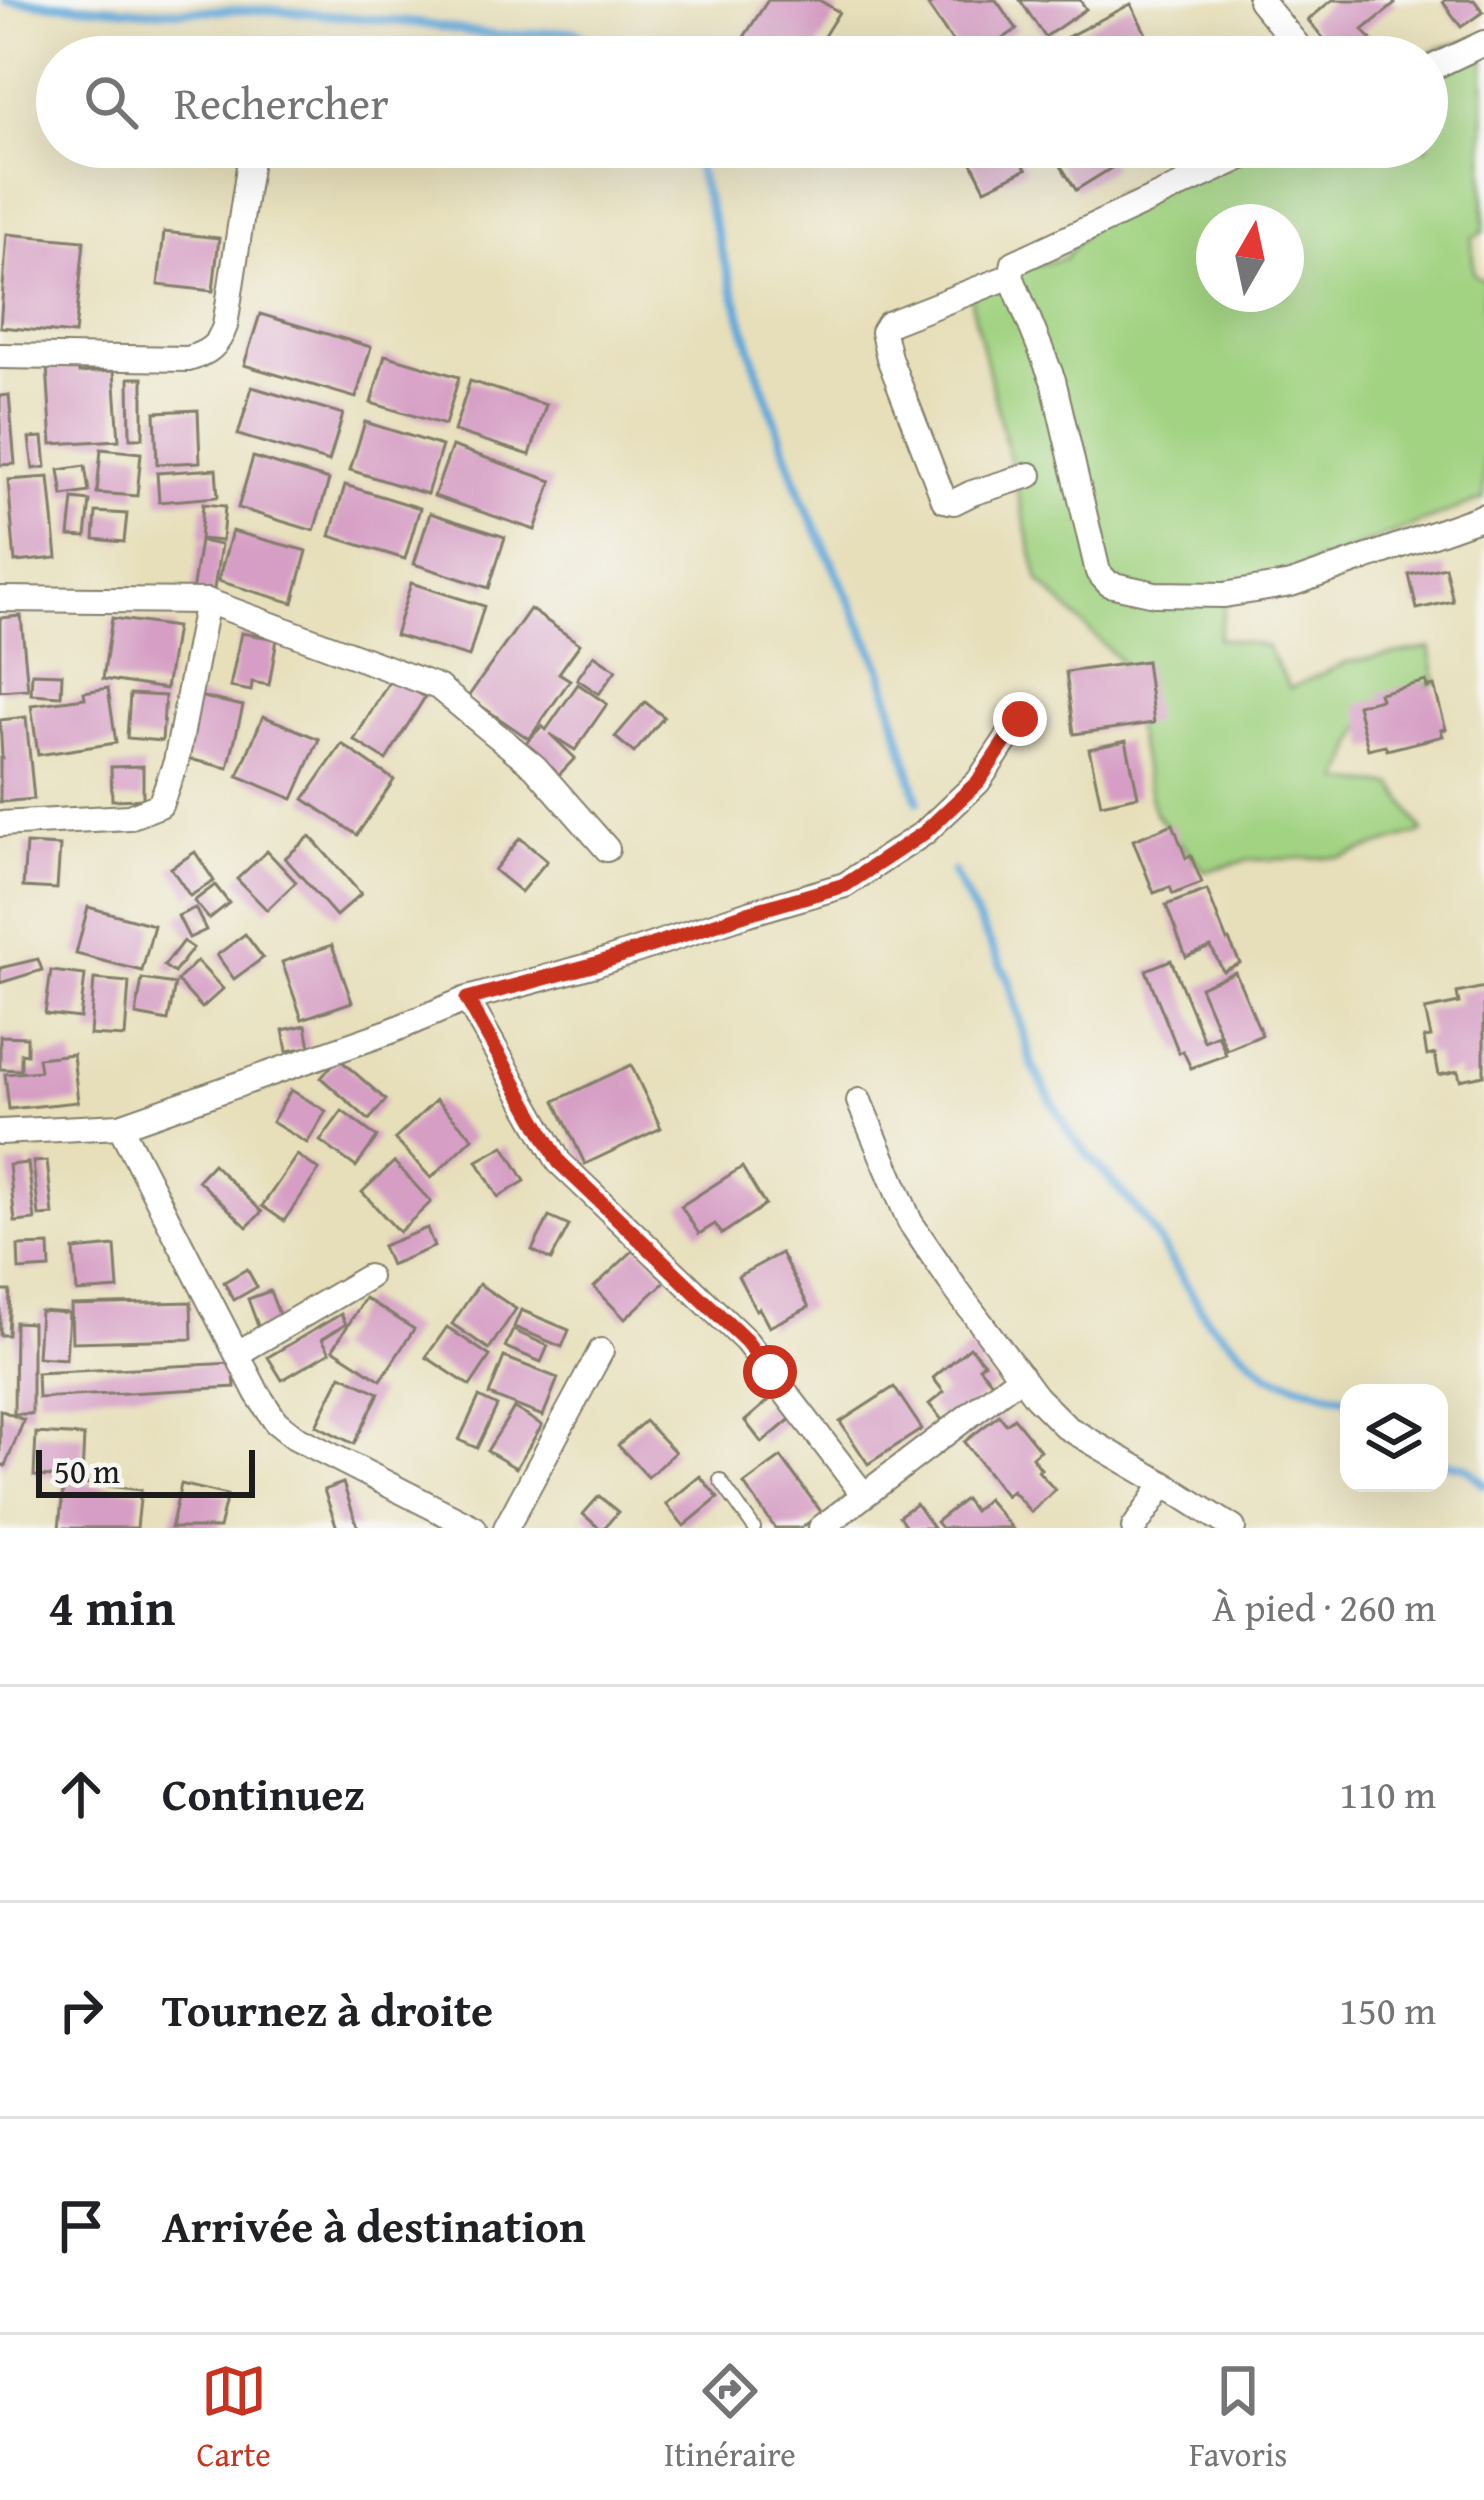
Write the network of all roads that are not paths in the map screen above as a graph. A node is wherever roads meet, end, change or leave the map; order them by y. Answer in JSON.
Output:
{"nodes":[{"id":1,"x":1260,"y":0,"type":"edge"},
{"id":2,"x":1290,"y":36,"type":"edge"},
{"id":3,"x":1484,"y":43,"type":"edge"},
{"id":4,"x":1448,"y":60,"type":"edge"},
{"id":5,"x":249,"y":168,"type":"edge"},
{"id":6,"x":1218,"y":168,"type":"edge"},
{"id":7,"x":1011,"y":276,"type":"junction"},
{"id":8,"x":0,"y":356,"type":"edge"},
{"id":9,"x":1030,"y":475,"type":"dead end"},
{"id":10,"x":1484,"y":516,"type":"edge"},
{"id":11,"x":0,"y":599,"type":"edge"},
{"id":12,"x":208,"y":601,"type":"junction"},
{"id":13,"x":1020,"y":719,"type":"dead end"},
{"id":14,"x":0,"y":824,"type":"edge"},
{"id":15,"x":607,"y":849,"type":"dead end"},
{"id":16,"x":467,"y":999,"type":"junction"},
{"id":17,"x":859,"y":1101,"type":"dead end"},
{"id":18,"x":121,"y":1126,"type":"junction"},
{"id":19,"x":0,"y":1132,"type":"edge"},
{"id":20,"x":368,"y":1277,"type":"dead end"},
{"id":21,"x":601,"y":1351,"type":"dead end"},
{"id":22,"x":238,"y":1353,"type":"junction"},
{"id":23,"x":1021,"y":1376,"type":"junction"},
{"id":24,"x":720,"y":1480,"type":"dead end"},
{"id":25,"x":1164,"y":1484,"type":"junction"},
{"id":26,"x":864,"y":1495,"type":"junction"},
{"id":27,"x":474,"y":1528,"type":"edge"},
{"id":28,"x":506,"y":1528,"type":"edge"},
{"id":29,"x":754,"y":1528,"type":"edge"},
{"id":30,"x":820,"y":1528,"type":"edge"},
{"id":31,"x":1134,"y":1528,"type":"edge"},
{"id":32,"x":1233,"y":1528,"type":"edge"}],
"edges":[{"from":1,"to":2,"type":"street"},
{"from":3,"to":4,"type":"street"},
{"from":5,"to":8,"type":"street"},
{"from":6,"to":7,"type":"street"},
{"from":7,"to":9,"type":"street"},
{"from":7,"to":10,"type":"street"},
{"from":11,"to":12,"type":"street"},
{"from":12,"to":14,"type":"street"},
{"from":12,"to":15,"type":"street"},
{"from":13,"to":16,"type":"street"},
{"from":16,"to":18,"type":"street"},
{"from":16,"to":26,"type":"street"},
{"from":17,"to":23,"type":"street"},
{"from":18,"to":19,"type":"street"},
{"from":18,"to":22,"type":"street"},
{"from":20,"to":22,"type":"street"},
{"from":21,"to":28,"type":"street"},
{"from":22,"to":27,"type":"street"},
{"from":23,"to":25,"type":"street"},
{"from":23,"to":26,"type":"street"},
{"from":24,"to":29,"type":"lane"},
{"from":25,"to":31,"type":"street"},
{"from":25,"to":32,"type":"street"},
{"from":26,"to":30,"type":"street"}]}
